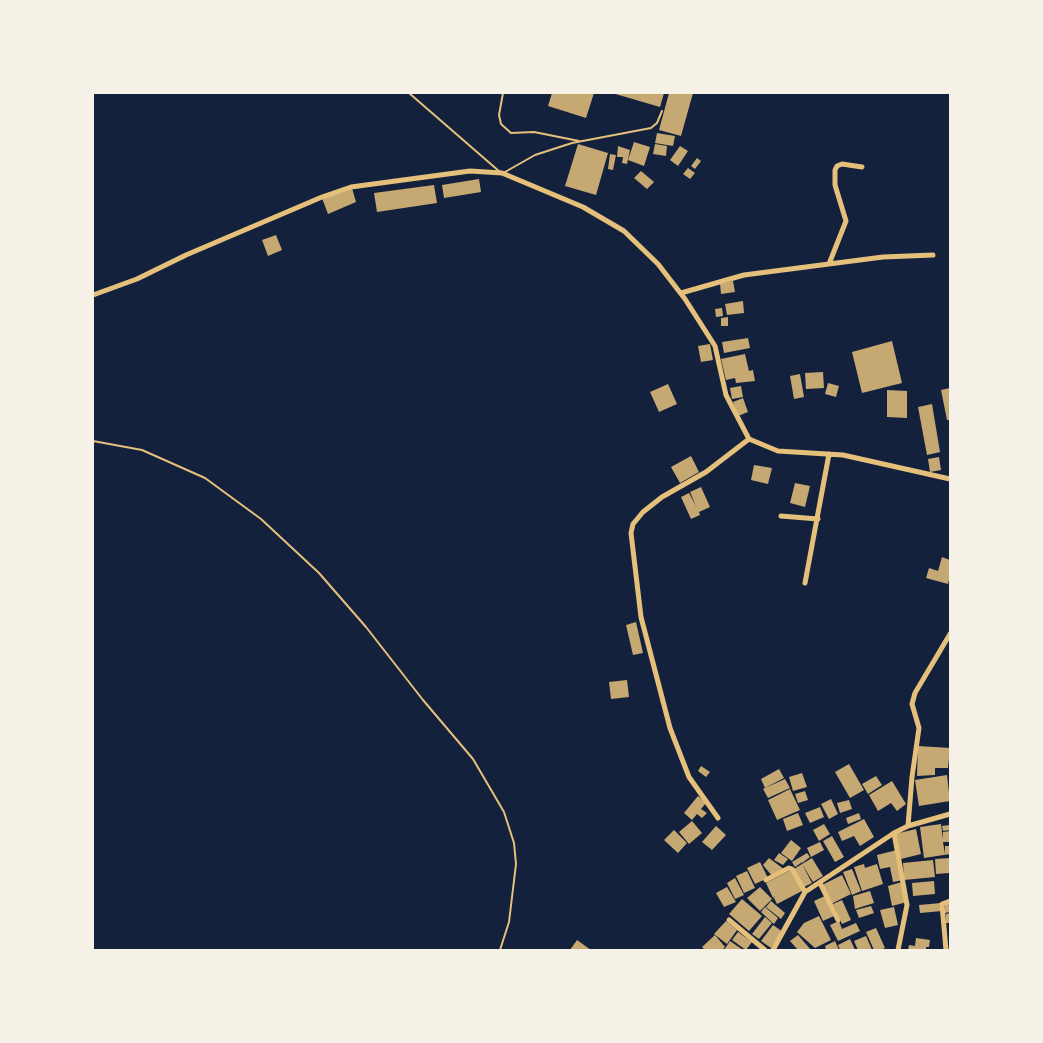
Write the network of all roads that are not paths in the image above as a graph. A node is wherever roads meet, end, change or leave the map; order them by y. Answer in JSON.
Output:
{"nodes":[{"id":1,"x":409,"y":93,"type":"edge"},
{"id":2,"x":503,"y":93,"type":"edge"},
{"id":3,"x":662,"y":111,"type":"dead end"},
{"id":4,"x":580,"y":141,"type":"junction"},
{"id":5,"x":862,"y":167,"type":"dead end"},
{"id":6,"x":502,"y":173,"type":"junction"},
{"id":7,"x":933,"y":255,"type":"dead end"},
{"id":8,"x":829,"y":264,"type":"junction"},
{"id":9,"x":681,"y":294,"type":"junction"},
{"id":10,"x":93,"y":295,"type":"edge"},
{"id":11,"x":749,"y":439,"type":"junction"},
{"id":12,"x":93,"y":441,"type":"edge"},
{"id":13,"x":829,"y":454,"type":"junction"},
{"id":14,"x":950,"y":479,"type":"edge"},
{"id":15,"x":781,"y":516,"type":"dead end"},
{"id":16,"x":819,"y":519,"type":"junction"},
{"id":17,"x":805,"y":583,"type":"dead end"},
{"id":18,"x":950,"y":634,"type":"edge"},
{"id":19,"x":950,"y":814,"type":"edge"},
{"id":20,"x":718,"y":818,"type":"dead end"},
{"id":21,"x":908,"y":826,"type":"junction"},
{"id":22,"x":894,"y":833,"type":"junction"},
{"id":23,"x":766,"y":880,"type":"dead end"},
{"id":24,"x":820,"y":882,"type":"junction"},
{"id":25,"x":806,"y":892,"type":"junction"},
{"id":26,"x":950,"y":901,"type":"edge"},
{"id":27,"x":729,"y":920,"type":"dead end"},
{"id":28,"x":838,"y":920,"type":"dead end"},
{"id":29,"x":500,"y":950,"type":"edge"},
{"id":30,"x":765,"y":950,"type":"edge"},
{"id":31,"x":774,"y":950,"type":"edge"},
{"id":32,"x":898,"y":950,"type":"edge"},
{"id":33,"x":946,"y":950,"type":"edge"}],
"edges":[{"from":1,"to":6,"type":"lane"},
{"from":2,"to":4,"type":"lane"},
{"from":3,"to":4,"type":"lane"},
{"from":4,"to":6,"type":"lane"},
{"from":5,"to":8,"type":"street"},
{"from":6,"to":9,"type":"street"},
{"from":6,"to":10,"type":"street"},
{"from":7,"to":8,"type":"street"},
{"from":8,"to":9,"type":"street"},
{"from":9,"to":11,"type":"street"},
{"from":11,"to":13,"type":"street"},
{"from":11,"to":20,"type":"street"},
{"from":12,"to":29,"type":"lane"},
{"from":13,"to":14,"type":"street"},
{"from":13,"to":16,"type":"street"},
{"from":15,"to":16,"type":"street"},
{"from":16,"to":17,"type":"street"},
{"from":18,"to":21,"type":"street"},
{"from":19,"to":21,"type":"street"},
{"from":21,"to":22,"type":"street"},
{"from":22,"to":24,"type":"street"},
{"from":22,"to":32,"type":"street"},
{"from":23,"to":25,"type":"street"},
{"from":24,"to":25,"type":"street"},
{"from":24,"to":28,"type":"street"},
{"from":25,"to":31,"type":"street"},
{"from":26,"to":33,"type":"street"},
{"from":27,"to":30,"type":"street"}]}
